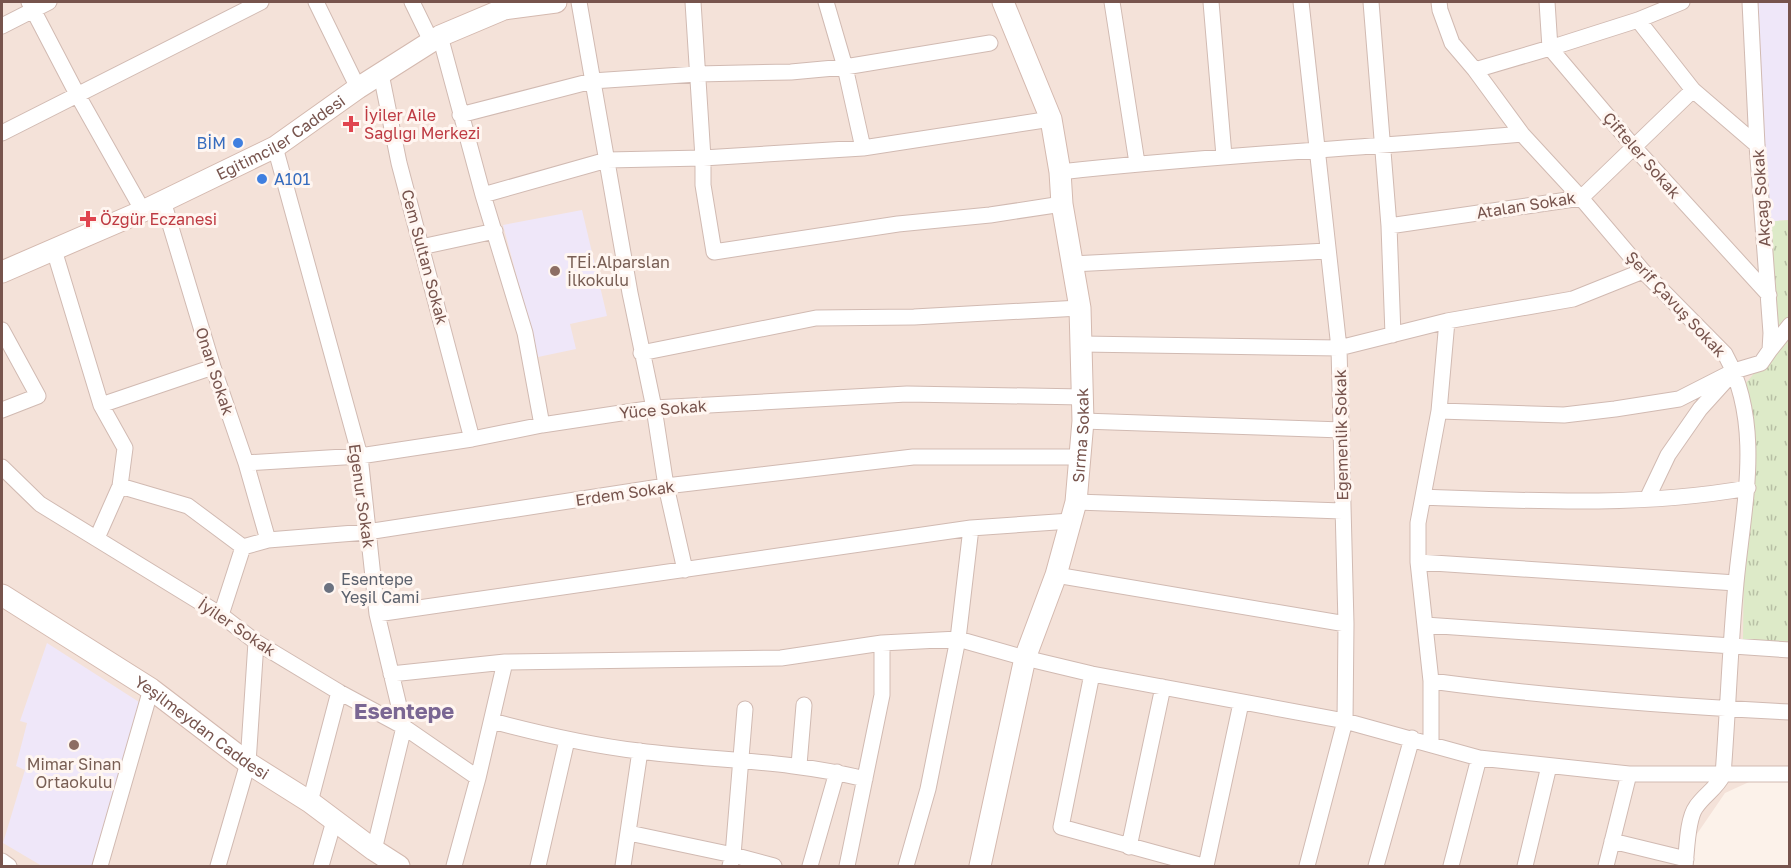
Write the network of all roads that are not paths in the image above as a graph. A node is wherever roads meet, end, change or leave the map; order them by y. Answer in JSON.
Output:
{"nodes":[{"id":1,"x":50,"y":2,"type":"edge"},
{"id":2,"x":261,"y":2,"type":"edge"},
{"id":3,"x":316,"y":2,"type":"edge"},
{"id":4,"x":412,"y":2,"type":"edge"},
{"id":5,"x":556,"y":2,"type":"edge"},
{"id":6,"x":579,"y":2,"type":"edge"},
{"id":7,"x":693,"y":2,"type":"edge"},
{"id":8,"x":826,"y":2,"type":"edge"},
{"id":9,"x":1003,"y":2,"type":"edge"},
{"id":10,"x":1112,"y":2,"type":"edge"},
{"id":11,"x":1211,"y":2,"type":"edge"},
{"id":12,"x":1301,"y":2,"type":"edge"},
{"id":13,"x":1371,"y":2,"type":"edge"},
{"id":14,"x":1439,"y":2,"type":"edge"},
{"id":15,"x":1547,"y":2,"type":"edge"},
{"id":16,"x":1750,"y":2,"type":"edge"},
{"id":17,"x":1672,"y":3,"type":"edge"},
{"id":18,"x":502,"y":5,"type":"edge"},
{"id":19,"x":31,"y":6,"type":"edge"},
{"id":20,"x":1638,"y":20,"type":"junction"},
{"id":21,"x":2,"y":26,"type":"edge"},
{"id":22,"x":436,"y":39,"type":"junction"},
{"id":23,"x":990,"y":44,"type":"dead end"},
{"id":24,"x":1550,"y":48,"type":"junction"},
{"id":25,"x":845,"y":67,"type":"junction"},
{"id":26,"x":1475,"y":70,"type":"junction"},
{"id":27,"x":381,"y":74,"type":"junction"},
{"id":28,"x":697,"y":74,"type":"junction"},
{"id":29,"x":592,"y":81,"type":"junction"},
{"id":30,"x":358,"y":88,"type":"junction"},
{"id":31,"x":1693,"y":90,"type":"junction"},
{"id":32,"x":77,"y":94,"type":"junction"},
{"id":33,"x":460,"y":114,"type":"junction"},
{"id":34,"x":1051,"y":119,"type":"junction"},
{"id":35,"x":2,"y":133,"type":"edge"},
{"id":36,"x":1522,"y":134,"type":"junction"},
{"id":37,"x":1757,"y":145,"type":"junction"},
{"id":38,"x":1383,"y":146,"type":"junction"},
{"id":39,"x":1633,"y":146,"type":"junction"},
{"id":40,"x":275,"y":147,"type":"junction"},
{"id":41,"x":863,"y":148,"type":"junction"},
{"id":42,"x":1316,"y":150,"type":"junction"},
{"id":43,"x":1224,"y":156,"type":"junction"},
{"id":44,"x":703,"y":158,"type":"junction"},
{"id":45,"x":607,"y":160,"type":"junction"},
{"id":46,"x":1137,"y":163,"type":"junction"},
{"id":47,"x":1060,"y":172,"type":"junction"},
{"id":48,"x":483,"y":195,"type":"junction"},
{"id":49,"x":1581,"y":198,"type":"junction"},
{"id":50,"x":163,"y":201,"type":"junction"},
{"id":51,"x":1062,"y":204,"type":"junction"},
{"id":52,"x":143,"y":211,"type":"junction"},
{"id":53,"x":1389,"y":226,"type":"junction"},
{"id":54,"x":495,"y":231,"type":"junction"},
{"id":55,"x":422,"y":247,"type":"junction"},
{"id":56,"x":54,"y":250,"type":"junction"},
{"id":57,"x":1328,"y":251,"type":"junction"},
{"id":58,"x":1072,"y":264,"type":"junction"},
{"id":59,"x":2,"y":272,"type":"edge"},
{"id":60,"x":1643,"y":272,"type":"junction"},
{"id":61,"x":1768,"y":295,"type":"junction"},
{"id":62,"x":1080,"y":308,"type":"junction"},
{"id":63,"x":1447,"y":321,"type":"junction"},
{"id":64,"x":1790,"y":325,"type":"edge"},
{"id":65,"x":2,"y":330,"type":"edge"},
{"id":66,"x":1393,"y":335,"type":"junction"},
{"id":67,"x":1082,"y":344,"type":"junction"},
{"id":68,"x":1339,"y":348,"type":"junction"},
{"id":69,"x":1770,"y":350,"type":"junction"},
{"id":70,"x":641,"y":353,"type":"junction"},
{"id":71,"x":213,"y":367,"type":"junction"},
{"id":72,"x":1734,"y":371,"type":"junction"},
{"id":73,"x":1083,"y":397,"type":"junction"},
{"id":74,"x":101,"y":405,"type":"junction"},
{"id":75,"x":654,"y":408,"type":"junction"},
{"id":76,"x":2,"y":410,"type":"edge"},
{"id":77,"x":1439,"y":411,"type":"junction"},
{"id":78,"x":1083,"y":421,"type":"junction"},
{"id":79,"x":542,"y":425,"type":"junction"},
{"id":80,"x":1342,"y":430,"type":"junction"},
{"id":81,"x":472,"y":439,"type":"junction"},
{"id":82,"x":360,"y":456,"type":"junction"},
{"id":83,"x":1081,"y":457,"type":"junction"},
{"id":84,"x":246,"y":463,"type":"junction"},
{"id":85,"x":2,"y":467,"type":"edge"},
{"id":86,"x":120,"y":486,"type":"junction"},
{"id":87,"x":666,"y":486,"type":"junction"},
{"id":88,"x":1748,"y":488,"type":"junction"},
{"id":89,"x":1423,"y":497,"type":"junction"},
{"id":90,"x":1647,"y":499,"type":"junction"},
{"id":91,"x":1342,"y":511,"type":"junction"},
{"id":92,"x":1073,"y":512,"type":"junction"},
{"id":93,"x":971,"y":528,"type":"junction"},
{"id":94,"x":368,"y":532,"type":"junction"},
{"id":95,"x":97,"y":538,"type":"junction"},
{"id":96,"x":268,"y":540,"type":"junction"},
{"id":97,"x":243,"y":547,"type":"junction"},
{"id":98,"x":1418,"y":562,"type":"junction"},
{"id":99,"x":685,"y":570,"type":"junction"},
{"id":100,"x":1056,"y":575,"type":"junction"},
{"id":101,"x":1736,"y":583,"type":"junction"},
{"id":102,"x":2,"y":595,"type":"edge"},
{"id":103,"x":377,"y":614,"type":"junction"},
{"id":104,"x":221,"y":615,"type":"junction"},
{"id":105,"x":1346,"y":624,"type":"junction"},
{"id":106,"x":1425,"y":625,"type":"junction"},
{"id":107,"x":958,"y":639,"type":"junction"},
{"id":108,"x":256,"y":642,"type":"junction"},
{"id":109,"x":882,"y":643,"type":"junction"},
{"id":110,"x":1732,"y":647,"type":"junction"},
{"id":111,"x":1790,"y":650,"type":"edge"},
{"id":112,"x":1025,"y":658,"type":"junction"},
{"id":113,"x":505,"y":662,"type":"junction"},
{"id":114,"x":391,"y":674,"type":"junction"},
{"id":115,"x":1092,"y":674,"type":"junction"},
{"id":116,"x":1431,"y":681,"type":"junction"},
{"id":117,"x":1163,"y":687,"type":"junction"},
{"id":118,"x":151,"y":689,"type":"junction"},
{"id":119,"x":339,"y":692,"type":"junction"},
{"id":120,"x":1241,"y":703,"type":"junction"},
{"id":121,"x":804,"y":705,"type":"dead end"},
{"id":122,"x":1728,"y":708,"type":"junction"},
{"id":123,"x":745,"y":709,"type":"dead end"},
{"id":124,"x":1790,"y":712,"type":"edge"},
{"id":125,"x":1345,"y":720,"type":"junction"},
{"id":126,"x":492,"y":721,"type":"junction"},
{"id":127,"x":404,"y":727,"type":"junction"},
{"id":128,"x":1412,"y":738,"type":"junction"},
{"id":129,"x":567,"y":740,"type":"junction"},
{"id":130,"x":1431,"y":743,"type":"junction"},
{"id":131,"x":640,"y":751,"type":"junction"},
{"id":132,"x":1479,"y":758,"type":"junction"},
{"id":133,"x":739,"y":760,"type":"junction"},
{"id":134,"x":248,"y":763,"type":"junction"},
{"id":135,"x":799,"y":765,"type":"junction"},
{"id":136,"x":1549,"y":766,"type":"junction"},
{"id":137,"x":837,"y":772,"type":"junction"},
{"id":138,"x":1629,"y":774,"type":"junction"},
{"id":139,"x":1790,"y":774,"type":"edge"},
{"id":140,"x":1723,"y":775,"type":"junction"},
{"id":141,"x":478,"y":778,"type":"junction"},
{"id":142,"x":865,"y":779,"type":"junction"},
{"id":143,"x":310,"y":802,"type":"junction"},
{"id":144,"x":334,"y":820,"type":"junction"},
{"id":145,"x":629,"y":833,"type":"junction"},
{"id":146,"x":1612,"y":841,"type":"junction"},
{"id":147,"x":1129,"y":847,"type":"junction"},
{"id":148,"x":374,"y":850,"type":"junction"},
{"id":149,"x":2,"y":861,"type":"edge"},
{"id":150,"x":731,"y":861,"type":"edge"},
{"id":151,"x":1685,"y":863,"type":"edge"},
{"id":152,"x":9,"y":867,"type":"edge"},
{"id":153,"x":99,"y":867,"type":"edge"},
{"id":154,"x":218,"y":867,"type":"edge"},
{"id":155,"x":321,"y":867,"type":"edge"},
{"id":156,"x":399,"y":867,"type":"edge"},
{"id":157,"x":454,"y":867,"type":"edge"},
{"id":158,"x":538,"y":867,"type":"edge"},
{"id":159,"x":623,"y":867,"type":"edge"},
{"id":160,"x":774,"y":867,"type":"edge"},
{"id":161,"x":810,"y":867,"type":"edge"},
{"id":162,"x":847,"y":867,"type":"edge"},
{"id":163,"x":906,"y":867,"type":"edge"},
{"id":164,"x":980,"y":867,"type":"edge"},
{"id":165,"x":1204,"y":867,"type":"edge"},
{"id":166,"x":1307,"y":867,"type":"edge"},
{"id":167,"x":1376,"y":867,"type":"edge"},
{"id":168,"x":1451,"y":867,"type":"edge"},
{"id":169,"x":1525,"y":867,"type":"edge"},
{"id":170,"x":1606,"y":867,"type":"edge"}],
"edges":[{"from":1,"to":19,"type":"street"},
{"from":2,"to":32,"type":"street"},
{"from":3,"to":30,"type":"street"},
{"from":4,"to":22,"type":"street"},
{"from":5,"to":18,"type":"street","name":"Eğitimciler Caddesi"},
{"from":6,"to":29,"type":"street"},
{"from":7,"to":28,"type":"street"},
{"from":8,"to":25,"type":"street"},
{"from":9,"to":34,"type":"street","name":"Sırma Sokak"},
{"from":10,"to":46,"type":"street"},
{"from":11,"to":43,"type":"street"},
{"from":12,"to":42,"type":"street","name":"Egemenlik Sokak"},
{"from":13,"to":38,"type":"street"},
{"from":14,"to":26,"type":"street","name":"Şerif Çavuş Sokak"},
{"from":15,"to":24,"type":"street"},
{"from":16,"to":37,"type":"street","name":"Akçağ Sokak"},
{"from":17,"to":20,"type":"street"},
{"from":18,"to":22,"type":"street","name":"Eğitimciler Caddesi"},
{"from":19,"to":21,"type":"street"},
{"from":19,"to":32,"type":"street"},
{"from":20,"to":24,"type":"street"},
{"from":20,"to":31,"type":"street"},
{"from":22,"to":27,"type":"street","name":"Eğitimciler Caddesi"},
{"from":22,"to":33,"type":"street"},
{"from":23,"to":25,"type":"street"},
{"from":24,"to":26,"type":"street"},
{"from":24,"to":39,"type":"street","name":"Çifteler Sokak"},
{"from":25,"to":28,"type":"street"},
{"from":25,"to":41,"type":"street"},
{"from":26,"to":36,"type":"street","name":"Şerif Çavuş Sokak"},
{"from":27,"to":30,"type":"street","name":"Eğitimciler Caddesi"},
{"from":27,"to":55,"type":"street","name":"Cem Sultan Sokak"},
{"from":28,"to":29,"type":"street"},
{"from":28,"to":44,"type":"street"},
{"from":29,"to":33,"type":"street"},
{"from":29,"to":45,"type":"street"},
{"from":30,"to":40,"type":"street","name":"Eğitimciler Caddesi"},
{"from":31,"to":37,"type":"street"},
{"from":31,"to":39,"type":"street","name":"Atalan Sokak"},
{"from":32,"to":35,"type":"street"},
{"from":32,"to":52,"type":"street"},
{"from":33,"to":48,"type":"street"},
{"from":34,"to":41,"type":"street"},
{"from":34,"to":47,"type":"street","name":"Sırma Sokak"},
{"from":36,"to":38,"type":"street"},
{"from":36,"to":49,"type":"street","name":"Şerif Çavuş Sokak"},
{"from":37,"to":61,"type":"street","name":"Akçağ Sokak"},
{"from":38,"to":42,"type":"street"},
{"from":38,"to":53,"type":"street"},
{"from":39,"to":49,"type":"street","name":"Atalan Sokak"},
{"from":39,"to":61,"type":"street","name":"Çifteler Sokak"},
{"from":40,"to":50,"type":"street","name":"Eğitimciler Caddesi"},
{"from":40,"to":82,"type":"street","name":"Egenur Sokak"},
{"from":41,"to":44,"type":"street"},
{"from":42,"to":43,"type":"street"},
{"from":42,"to":57,"type":"street","name":"Egemenlik Sokak"},
{"from":43,"to":46,"type":"street"},
{"from":44,"to":45,"type":"street"},
{"from":44,"to":51,"type":"street"},
{"from":45,"to":48,"type":"street"},
{"from":45,"to":70,"type":"street"},
{"from":46,"to":47,"type":"street"},
{"from":47,"to":51,"type":"street","name":"Sırma Sokak"},
{"from":48,"to":54,"type":"street"},
{"from":49,"to":53,"type":"street","name":"Atalan Sokak"},
{"from":49,"to":60,"type":"street","name":"Şerif Çavuş Sokak"},
{"from":50,"to":52,"type":"street","name":"Eğitimciler Caddesi"},
{"from":50,"to":71,"type":"street","name":"Onan Sokak"},
{"from":51,"to":58,"type":"street","name":"Sırma Sokak"},
{"from":52,"to":56,"type":"street","name":"Eğitimciler Caddesi"},
{"from":53,"to":66,"type":"street"},
{"from":54,"to":55,"type":"street"},
{"from":54,"to":79,"type":"street"},
{"from":55,"to":81,"type":"street","name":"Cem Sultan Sokak"},
{"from":56,"to":59,"type":"street","name":"Eğitimciler Caddesi"},
{"from":56,"to":74,"type":"street"},
{"from":57,"to":58,"type":"street"},
{"from":57,"to":68,"type":"street","name":"Egemenlik Sokak"},
{"from":58,"to":62,"type":"street","name":"Sırma Sokak"},
{"from":60,"to":63,"type":"street"},
{"from":60,"to":72,"type":"street","name":"Şerif Çavuş Sokak"},
{"from":61,"to":69,"type":"street","name":"Akçağ Sokak"},
{"from":62,"to":67,"type":"street","name":"Sırma Sokak"},
{"from":62,"to":70,"type":"street"},
{"from":63,"to":66,"type":"street"},
{"from":63,"to":77,"type":"street"},
{"from":64,"to":69,"type":"street"},
{"from":65,"to":76,"type":"street"},
{"from":66,"to":68,"type":"street"},
{"from":67,"to":68,"type":"street"},
{"from":67,"to":73,"type":"street","name":"Sırma Sokak"},
{"from":68,"to":80,"type":"street","name":"Egemenlik Sokak"},
{"from":69,"to":72,"type":"street"},
{"from":70,"to":75,"type":"street"},
{"from":71,"to":74,"type":"street"},
{"from":71,"to":84,"type":"street","name":"Onan Sokak"},
{"from":72,"to":77,"type":"street"},
{"from":72,"to":88,"type":"street","name":"Şerif Çavuş Sokak"},
{"from":72,"to":90,"type":"street"},
{"from":73,"to":75,"type":"street","name":"Yüce Sokak"},
{"from":73,"to":78,"type":"street","name":"Sırma Sokak"},
{"from":74,"to":86,"type":"street"},
{"from":75,"to":79,"type":"street","name":"Yüce Sokak"},
{"from":75,"to":87,"type":"street"},
{"from":77,"to":89,"type":"street"},
{"from":78,"to":80,"type":"street"},
{"from":78,"to":83,"type":"street","name":"Sırma Sokak"},
{"from":79,"to":81,"type":"street","name":"Yüce Sokak"},
{"from":80,"to":91,"type":"street","name":"Egemenlik Sokak"},
{"from":81,"to":82,"type":"street","name":"Yüce Sokak"},
{"from":82,"to":84,"type":"street","name":"Yüce Sokak"},
{"from":82,"to":94,"type":"street","name":"Egenur Sokak"},
{"from":83,"to":87,"type":"street","name":"Erdem Sokak"},
{"from":83,"to":92,"type":"street","name":"Sırma Sokak"},
{"from":84,"to":96,"type":"street","name":"Onan Sokak"},
{"from":85,"to":95,"type":"street","name":"İyiler Sokak"},
{"from":86,"to":95,"type":"street"},
{"from":86,"to":97,"type":"street"},
{"from":87,"to":94,"type":"street","name":"Erdem Sokak"},
{"from":87,"to":99,"type":"street"},
{"from":88,"to":90,"type":"street"},
{"from":88,"to":101,"type":"street","name":"Şerif Çavuş Sokak"},
{"from":89,"to":90,"type":"street"},
{"from":89,"to":98,"type":"street"},
{"from":91,"to":92,"type":"street"},
{"from":91,"to":105,"type":"street","name":"Egemenlik Sokak"},
{"from":92,"to":93,"type":"street"},
{"from":92,"to":100,"type":"street","name":"Sırma Sokak"},
{"from":93,"to":99,"type":"street"},
{"from":93,"to":107,"type":"street"},
{"from":94,"to":96,"type":"street","name":"Erdem Sokak"},
{"from":94,"to":103,"type":"street","name":"Egenur Sokak"},
{"from":95,"to":104,"type":"street","name":"İyiler Sokak"},
{"from":96,"to":97,"type":"street","name":"Erdem Sokak"},
{"from":97,"to":104,"type":"street"},
{"from":98,"to":101,"type":"street"},
{"from":98,"to":106,"type":"street"},
{"from":99,"to":103,"type":"street"},
{"from":100,"to":105,"type":"street"},
{"from":100,"to":112,"type":"street","name":"Sırma Sokak"},
{"from":101,"to":110,"type":"street","name":"Şerif Çavuş Sokak"},
{"from":102,"to":118,"type":"street","name":"Yeşilmeydan Caddesi"},
{"from":103,"to":114,"type":"street","name":"Egenur Sokak"},
{"from":104,"to":108,"type":"street","name":"İyiler Sokak"},
{"from":105,"to":125,"type":"street","name":"Egemenlik Sokak"},
{"from":106,"to":110,"type":"street"},
{"from":106,"to":116,"type":"street"},
{"from":107,"to":109,"type":"street"},
{"from":107,"to":112,"type":"street"},
{"from":107,"to":163,"type":"street"},
{"from":108,"to":119,"type":"street","name":"İyiler Sokak"},
{"from":108,"to":134,"type":"street"},
{"from":109,"to":113,"type":"street"},
{"from":109,"to":142,"type":"street"},
{"from":110,"to":111,"type":"street"},
{"from":110,"to":122,"type":"street","name":"Şerif Çavuş Sokak"},
{"from":112,"to":115,"type":"street"},
{"from":112,"to":164,"type":"street","name":"Sırma Sokak"},
{"from":113,"to":114,"type":"street"},
{"from":113,"to":126,"type":"street"},
{"from":114,"to":127,"type":"street","name":"Egenur Sokak"},
{"from":115,"to":117,"type":"street"},
{"from":115,"to":147,"type":"street"},
{"from":116,"to":122,"type":"street"},
{"from":116,"to":130,"type":"street"},
{"from":117,"to":120,"type":"street"},
{"from":117,"to":147,"type":"street"},
{"from":118,"to":134,"type":"street","name":"Yeşilmeydan Caddesi"},
{"from":118,"to":153,"type":"street"},
{"from":119,"to":127,"type":"street","name":"İyiler Sokak"},
{"from":119,"to":143,"type":"street"},
{"from":120,"to":125,"type":"street"},
{"from":120,"to":165,"type":"street"},
{"from":121,"to":135,"type":"street"},
{"from":122,"to":124,"type":"street"},
{"from":122,"to":140,"type":"street","name":"Şerif Çavuş Sokak"},
{"from":123,"to":133,"type":"street"},
{"from":125,"to":128,"type":"street"},
{"from":125,"to":166,"type":"street","name":"Egemenlik Sokak"},
{"from":126,"to":129,"type":"street"},
{"from":126,"to":141,"type":"street"},
{"from":127,"to":141,"type":"street","name":"İyiler Sokak"},
{"from":127,"to":148,"type":"street","name":"Egenur Sokak"},
{"from":128,"to":130,"type":"street"},
{"from":128,"to":167,"type":"street"},
{"from":129,"to":131,"type":"street"},
{"from":129,"to":158,"type":"street"},
{"from":130,"to":132,"type":"street"},
{"from":131,"to":133,"type":"street"},
{"from":131,"to":145,"type":"street"},
{"from":132,"to":136,"type":"street"},
{"from":132,"to":168,"type":"street"},
{"from":133,"to":135,"type":"street"},
{"from":133,"to":150,"type":"street"},
{"from":134,"to":143,"type":"street","name":"Yeşilmeydan Caddesi"},
{"from":134,"to":154,"type":"street"},
{"from":135,"to":137,"type":"street"},
{"from":136,"to":138,"type":"street"},
{"from":136,"to":169,"type":"street"},
{"from":137,"to":142,"type":"street"},
{"from":137,"to":161,"type":"street"},
{"from":138,"to":140,"type":"street"},
{"from":138,"to":146,"type":"street"},
{"from":139,"to":140,"type":"street"},
{"from":140,"to":151,"type":"street"},
{"from":141,"to":157,"type":"street"},
{"from":142,"to":162,"type":"street"},
{"from":143,"to":144,"type":"street","name":"Yeşilmeydan Caddesi"},
{"from":144,"to":148,"type":"street","name":"Yeşilmeydan Caddesi"},
{"from":144,"to":155,"type":"street"},
{"from":145,"to":150,"type":"street"},
{"from":145,"to":159,"type":"street"},
{"from":146,"to":151,"type":"street"},
{"from":146,"to":170,"type":"street"},
{"from":147,"to":165,"type":"street"},
{"from":148,"to":156,"type":"street","name":"Yeşilmeydan Caddesi"},
{"from":149,"to":152,"type":"street"},
{"from":150,"to":160,"type":"street"}]}
